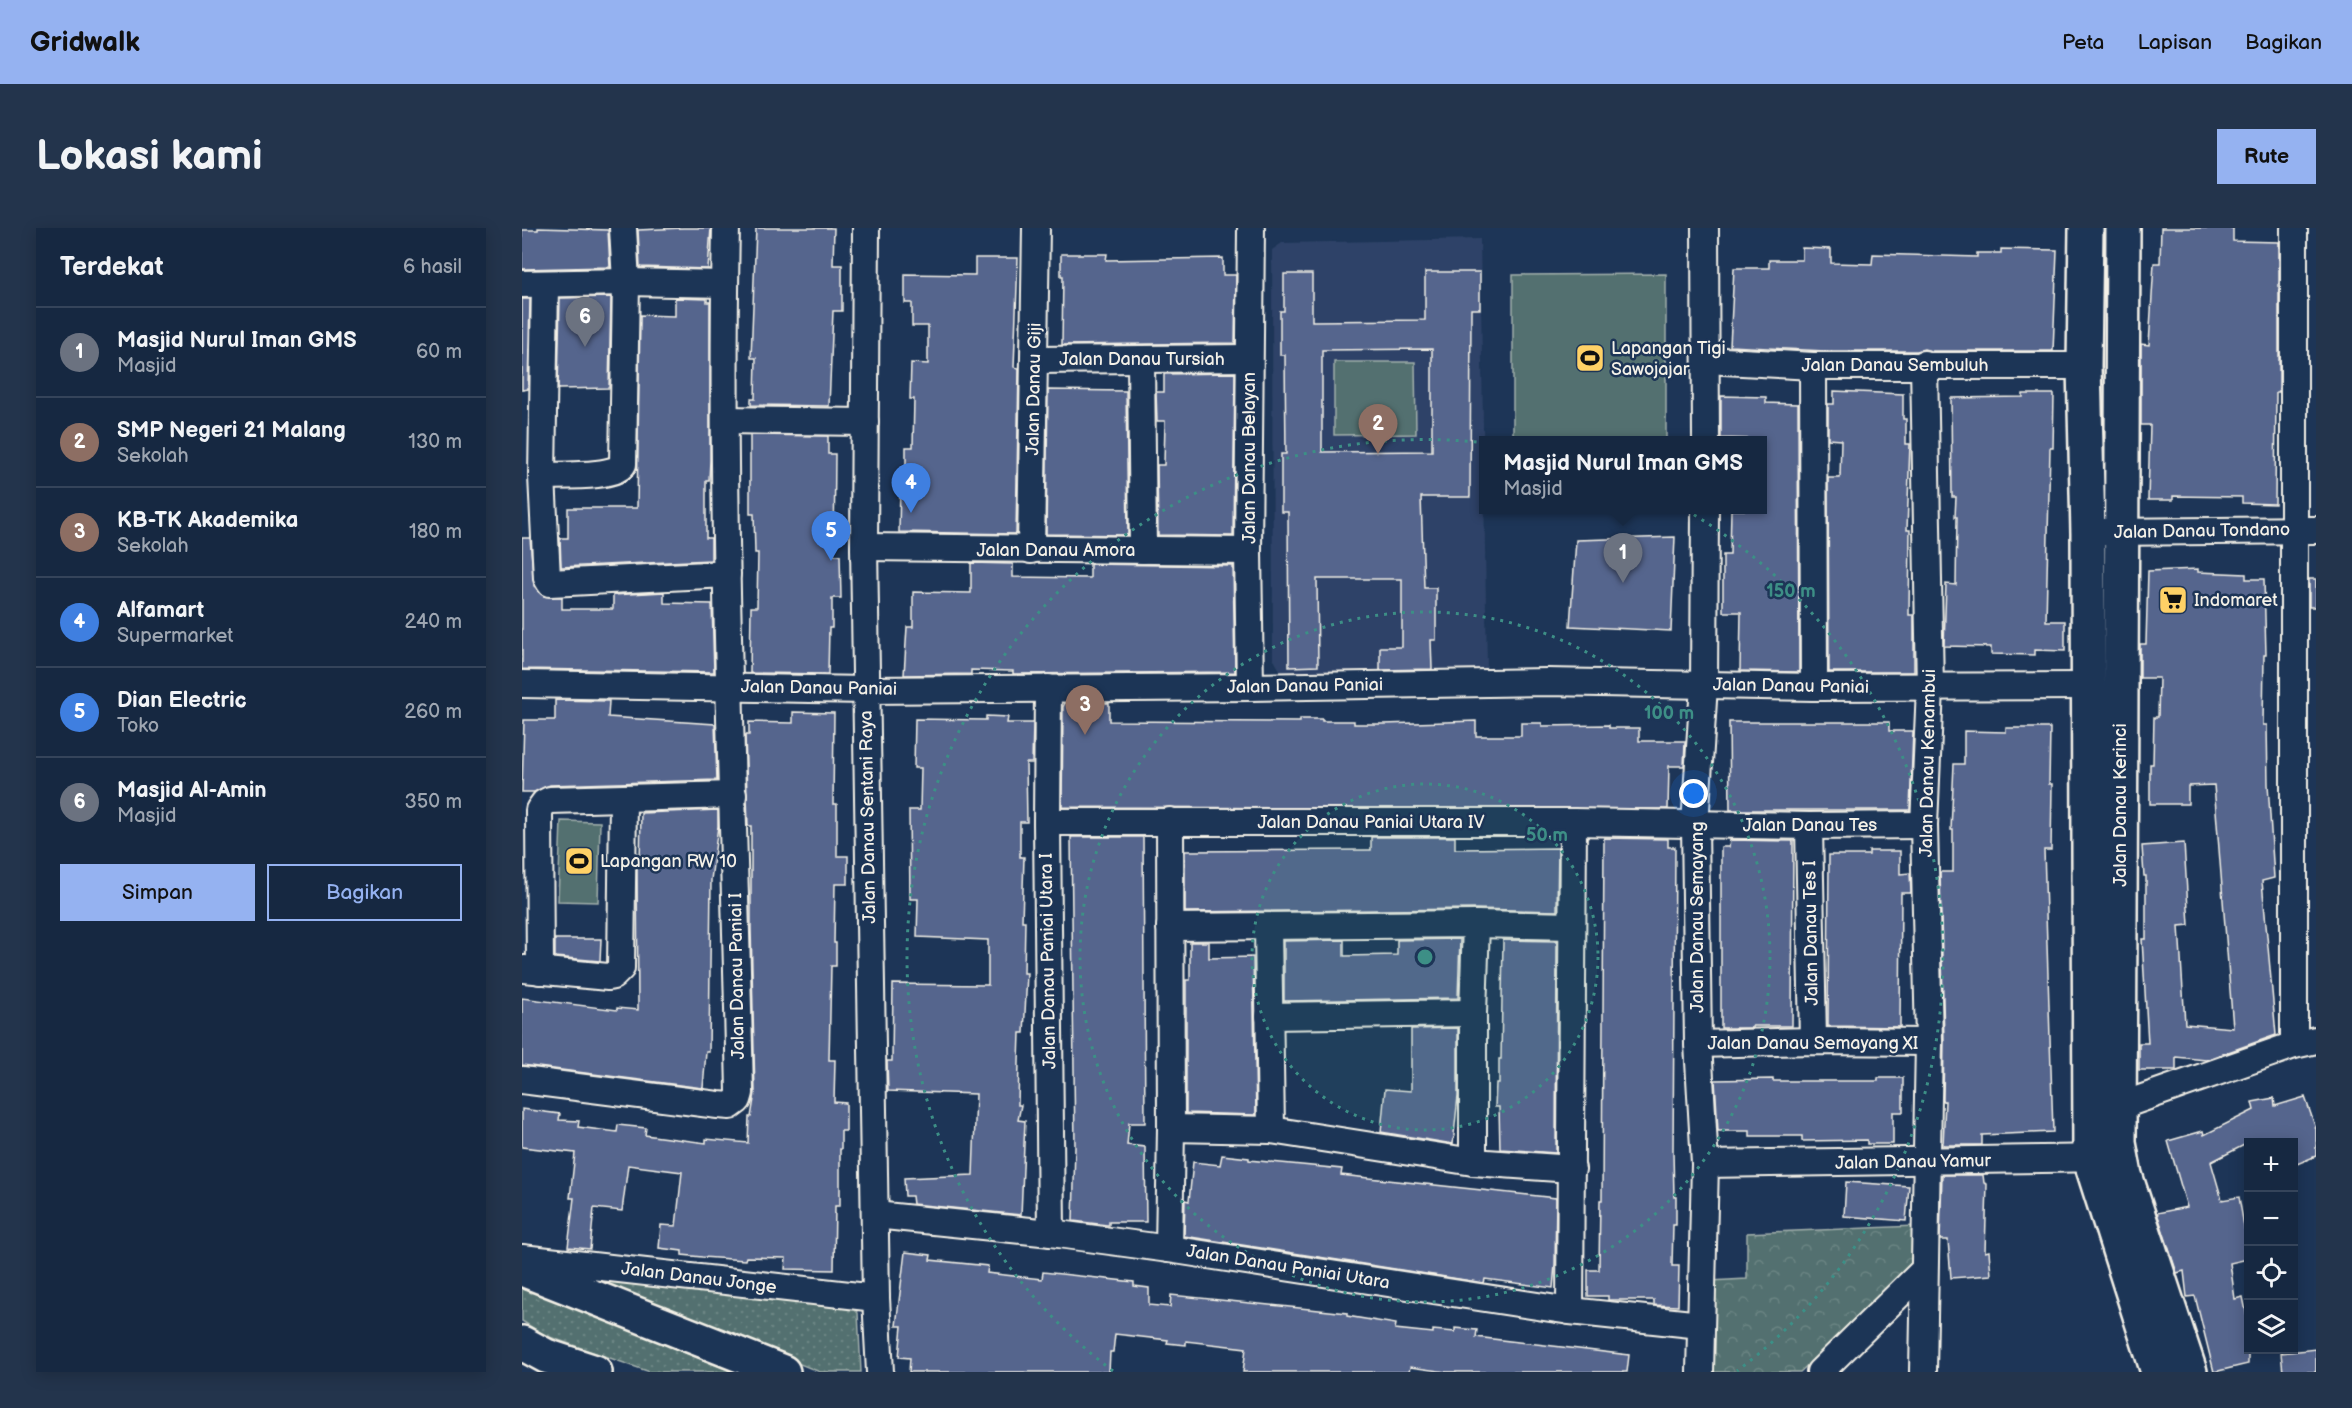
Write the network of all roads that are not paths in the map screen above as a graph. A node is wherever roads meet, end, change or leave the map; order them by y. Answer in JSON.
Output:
{"nodes":[{"id":1,"x":623,"y":228,"type":"edge"},
{"id":2,"x":726,"y":228,"type":"edge"},
{"id":3,"x":866,"y":228,"type":"edge"},
{"id":4,"x":1036,"y":228,"type":"edge"},
{"id":5,"x":1251,"y":228,"type":"edge"},
{"id":6,"x":1705,"y":228,"type":"edge"},
{"id":7,"x":2086,"y":228,"type":"edge"},
{"id":8,"x":2123,"y":228,"type":"edge"},
{"id":9,"x":2294,"y":228,"type":"edge"},
{"id":10,"x":626,"y":282,"type":"junction"},
{"id":11,"x":533,"y":284,"type":"edge"},
{"id":12,"x":725,"y":284,"type":"junction"},
{"id":13,"x":1249,"y":358,"type":"junction"},
{"id":14,"x":1141,"y":359,"type":"junction"},
{"id":15,"x":1035,"y":360,"type":"junction"},
{"id":16,"x":1706,"y":360,"type":"junction"},
{"id":17,"x":1924,"y":364,"type":"junction"},
{"id":18,"x":1813,"y":366,"type":"junction"},
{"id":19,"x":2084,"y":366,"type":"junction"},
{"id":20,"x":2305,"y":382,"type":"edge"},
{"id":21,"x":726,"y":420,"type":"junction"},
{"id":22,"x":865,"y":422,"type":"junction"},
{"id":23,"x":1706,"y":436,"type":"edge"},
{"id":24,"x":542,"y":476,"type":"junction"},
{"id":25,"x":1705,"y":514,"type":"edge"},
{"id":26,"x":2305,"y":530,"type":"edge"},
{"id":27,"x":2104,"y":532,"type":"junction"},
{"id":28,"x":864,"y":547,"type":"junction"},
{"id":29,"x":1031,"y":550,"type":"junction"},
{"id":30,"x":1143,"y":550,"type":"junction"},
{"id":31,"x":1248,"y":551,"type":"junction"},
{"id":32,"x":727,"y":574,"type":"junction"},
{"id":33,"x":522,"y":684,"type":"edge"},
{"id":34,"x":1704,"y":685,"type":"junction"},
{"id":35,"x":730,"y":686,"type":"junction"},
{"id":36,"x":2088,"y":686,"type":"junction"},
{"id":37,"x":1250,"y":687,"type":"junction"},
{"id":38,"x":1814,"y":687,"type":"junction"},
{"id":39,"x":1048,"y":688,"type":"junction"},
{"id":40,"x":1930,"y":688,"type":"junction"},
{"id":41,"x":866,"y":690,"type":"junction"},
{"id":42,"x":2305,"y":697,"type":"edge"},
{"id":43,"x":734,"y":795,"type":"junction"},
{"id":44,"x":623,"y":799,"type":"junction"},
{"id":45,"x":1170,"y":821,"type":"junction"},
{"id":46,"x":1047,"y":822,"type":"junction"},
{"id":47,"x":1573,"y":822,"type":"junction"},
{"id":48,"x":1695,"y":825,"type":"junction"},
{"id":49,"x":1924,"y":825,"type":"junction"},
{"id":50,"x":1809,"y":826,"type":"junction"},
{"id":51,"x":2305,"y":901,"type":"edge"},
{"id":52,"x":1476,"y":924,"type":"junction"},
{"id":53,"x":1571,"y":926,"type":"junction"},
{"id":54,"x":1170,"y":927,"type":"junction"},
{"id":55,"x":1268,"y":927,"type":"junction"},
{"id":56,"x":531,"y":970,"type":"edge"},
{"id":57,"x":1473,"y":1013,"type":"junction"},
{"id":58,"x":1269,"y":1016,"type":"junction"},
{"id":59,"x":1813,"y":1041,"type":"junction"},
{"id":60,"x":1929,"y":1042,"type":"junction"},
{"id":61,"x":2305,"y":1043,"type":"edge"},
{"id":62,"x":1698,"y":1044,"type":"junction"},
{"id":63,"x":522,"y":1080,"type":"edge"},
{"id":64,"x":2120,"y":1106,"type":"junction"},
{"id":65,"x":1171,"y":1128,"type":"junction"},
{"id":66,"x":1270,"y":1130,"type":"junction"},
{"id":67,"x":2106,"y":1158,"type":"junction"},
{"id":68,"x":1473,"y":1162,"type":"junction"},
{"id":69,"x":1927,"y":1162,"type":"junction"},
{"id":70,"x":1706,"y":1164,"type":"junction"},
{"id":71,"x":1572,"y":1169,"type":"junction"},
{"id":72,"x":875,"y":1215,"type":"junction"},
{"id":73,"x":1052,"y":1233,"type":"junction"},
{"id":74,"x":1169,"y":1249,"type":"junction"},
{"id":75,"x":522,"y":1258,"type":"edge"},
{"id":76,"x":522,"y":1269,"type":"edge"},
{"id":77,"x":1924,"y":1270,"type":"junction"},
{"id":78,"x":876,"y":1298,"type":"junction"},
{"id":79,"x":1570,"y":1311,"type":"junction"},
{"id":80,"x":1701,"y":1325,"type":"junction"},
{"id":81,"x":537,"y":1357,"type":"edge"},
{"id":82,"x":595,"y":1372,"type":"edge"},
{"id":83,"x":783,"y":1372,"type":"edge"},
{"id":84,"x":880,"y":1372,"type":"edge"},
{"id":85,"x":1700,"y":1372,"type":"edge"},
{"id":86,"x":1820,"y":1372,"type":"edge"},
{"id":87,"x":1923,"y":1372,"type":"edge"},
{"id":88,"x":2158,"y":1372,"type":"edge"},
{"id":89,"x":2190,"y":1372,"type":"edge"}],
"edges":[{"from":1,"to":10,"type":"street"},
{"from":2,"to":12,"type":"street","name":"Jalan Danau Paniai I"},
{"from":3,"to":22,"type":"street","name":"Jalan Danau Sentani Raya"},
{"from":4,"to":15,"type":"street","name":"Jalan Danau Giji"},
{"from":5,"to":13,"type":"street","name":"Jalan Danau Belayan"},
{"from":6,"to":16,"type":"street"},
{"from":7,"to":19,"type":"street","name":"Jalan Danau Kerinci"},
{"from":8,"to":27,"type":"street","name":"Jalan Danau Kerinci"},
{"from":9,"to":20,"type":"street"},
{"from":10,"to":11,"type":"street"},
{"from":10,"to":12,"type":"street"},
{"from":10,"to":24,"type":"street"},
{"from":11,"to":24,"type":"street"},
{"from":12,"to":21,"type":"street","name":"Jalan Danau Paniai I"},
{"from":13,"to":14,"type":"street","name":"Jalan Danau Tursiah"},
{"from":13,"to":31,"type":"street","name":"Jalan Danau Belayan"},
{"from":14,"to":15,"type":"street","name":"Jalan Danau Tursiah"},
{"from":14,"to":30,"type":"street"},
{"from":15,"to":29,"type":"street","name":"Jalan Danau Giji"},
{"from":16,"to":18,"type":"street","name":"Jalan Danau Sembuluh"},
{"from":16,"to":23,"type":"street"},
{"from":17,"to":18,"type":"street","name":"Jalan Danau Sembuluh"},
{"from":17,"to":19,"type":"street","name":"Jalan Danau Sembuluh"},
{"from":17,"to":40,"type":"street","name":"Jalan Danau Kenambui"},
{"from":18,"to":38,"type":"street"},
{"from":19,"to":27,"type":"street","name":"Jalan Danau Kerinci"},
{"from":20,"to":26,"type":"street"},
{"from":21,"to":22,"type":"street"},
{"from":21,"to":32,"type":"street","name":"Jalan Danau Paniai I"},
{"from":22,"to":28,"type":"street","name":"Jalan Danau Sentani Raya"},
{"from":24,"to":32,"type":"street"},
{"from":25,"to":34,"type":"street","name":"Jalan Danau Semayang"},
{"from":26,"to":27,"type":"street","name":"Jalan Danau Tondano"},
{"from":26,"to":42,"type":"street"},
{"from":27,"to":36,"type":"street","name":"Jalan Danau Kerinci"},
{"from":27,"to":64,"type":"street","name":"Jalan Danau Kerinci"},
{"from":28,"to":29,"type":"street","name":"Jalan Danau Amora"},
{"from":28,"to":41,"type":"street","name":"Jalan Danau Sentani Raya"},
{"from":29,"to":30,"type":"street","name":"Jalan Danau Amora"},
{"from":30,"to":31,"type":"street","name":"Jalan Danau Amora"},
{"from":31,"to":37,"type":"street","name":"Jalan Danau Belayan"},
{"from":32,"to":35,"type":"street","name":"Jalan Danau Paniai I"},
{"from":33,"to":35,"type":"street","name":"Jalan Danau Paniai"},
{"from":34,"to":37,"type":"street","name":"Jalan Danau Paniai"},
{"from":34,"to":38,"type":"street","name":"Jalan Danau Paniai"},
{"from":34,"to":48,"type":"street","name":"Jalan Danau Semayang"},
{"from":35,"to":41,"type":"street","name":"Jalan Danau Paniai"},
{"from":35,"to":43,"type":"street","name":"Jalan Danau Paniai I"},
{"from":36,"to":40,"type":"street","name":"Jalan Danau Paniai"},
{"from":36,"to":67,"type":"street","name":"Jalan Danau Kerinci"},
{"from":37,"to":39,"type":"street","name":"Jalan Danau Paniai"},
{"from":38,"to":40,"type":"street","name":"Jalan Danau Paniai"},
{"from":39,"to":41,"type":"street","name":"Jalan Danau Paniai"},
{"from":39,"to":46,"type":"street","name":"Jalan Danau Paniai Utara I"},
{"from":40,"to":49,"type":"street","name":"Jalan Danau Kenambui"},
{"from":41,"to":72,"type":"street","name":"Jalan Danau Sentani Raya"},
{"from":42,"to":51,"type":"street"},
{"from":43,"to":44,"type":"street"},
{"from":43,"to":63,"type":"street","name":"Jalan Danau Paniai I"},
{"from":44,"to":56,"type":"street"},
{"from":44,"to":56,"type":"street"},
{"from":45,"to":46,"type":"street","name":"Jalan Danau Paniai Utara IV"},
{"from":45,"to":47,"type":"street","name":"Jalan Danau Paniai Utara IV"},
{"from":45,"to":54,"type":"street"},
{"from":46,"to":73,"type":"street","name":"Jalan Danau Paniai Utara I"},
{"from":47,"to":48,"type":"street","name":"Jalan Danau Paniai Utara IV"},
{"from":47,"to":53,"type":"street"},
{"from":48,"to":50,"type":"street","name":"Jalan Danau Tes"},
{"from":48,"to":62,"type":"street","name":"Jalan Danau Semayang"},
{"from":49,"to":50,"type":"street","name":"Jalan Danau Tes"},
{"from":49,"to":60,"type":"street","name":"Jalan Danau Kenambui"},
{"from":50,"to":59,"type":"street","name":"Jalan Danau Tes I"},
{"from":51,"to":61,"type":"street"},
{"from":52,"to":53,"type":"street"},
{"from":52,"to":55,"type":"street"},
{"from":52,"to":57,"type":"street"},
{"from":53,"to":71,"type":"street"},
{"from":54,"to":55,"type":"street"},
{"from":54,"to":65,"type":"street"},
{"from":55,"to":58,"type":"street"},
{"from":57,"to":58,"type":"street"},
{"from":57,"to":68,"type":"street"},
{"from":58,"to":66,"type":"street"},
{"from":59,"to":60,"type":"street","name":"Jalan Danau Semayang XI"},
{"from":59,"to":62,"type":"street","name":"Jalan Danau Semayang XI"},
{"from":60,"to":69,"type":"street","name":"Jalan Danau Kenambui"},
{"from":61,"to":64,"type":"street"},
{"from":62,"to":70,"type":"street","name":"Jalan Danau Semayang"},
{"from":64,"to":67,"type":"street","name":"Jalan Danau Kerinci"},
{"from":65,"to":66,"type":"street"},
{"from":65,"to":74,"type":"street"},
{"from":66,"to":68,"type":"street"},
{"from":67,"to":69,"type":"street","name":"Jalan Danau Yamur"},
{"from":67,"to":88,"type":"street","name":"Jalan Danau Kerinci"},
{"from":67,"to":89,"type":"street","name":"Jalan Danau Kerinci"},
{"from":68,"to":71,"type":"street"},
{"from":69,"to":70,"type":"street","name":"Jalan Danau Yamur"},
{"from":69,"to":77,"type":"street","name":"Jalan Danau Kenambui"},
{"from":70,"to":80,"type":"street","name":"Jalan Danau Semayang"},
{"from":71,"to":79,"type":"street"},
{"from":72,"to":73,"type":"street","name":"Jalan Danau Paniai Utara"},
{"from":72,"to":78,"type":"street","name":"Jalan Danau Sentani Raya"},
{"from":73,"to":74,"type":"street","name":"Jalan Danau Paniai Utara"},
{"from":74,"to":79,"type":"street","name":"Jalan Danau Paniai Utara"},
{"from":75,"to":78,"type":"street","name":"Jalan Danau Jonge"},
{"from":76,"to":83,"type":"street","name":"Jalan Danau Jonge"},
{"from":77,"to":86,"type":"street"},
{"from":77,"to":87,"type":"street","name":"Jalan Danau Kenambui"},
{"from":78,"to":84,"type":"street","name":"Jalan Danau Sentani Raya"},
{"from":79,"to":80,"type":"street","name":"Jalan Danau Paniai Utara"},
{"from":80,"to":85,"type":"street","name":"Jalan Danau Semayang"},
{"from":81,"to":82,"type":"street"}]}
